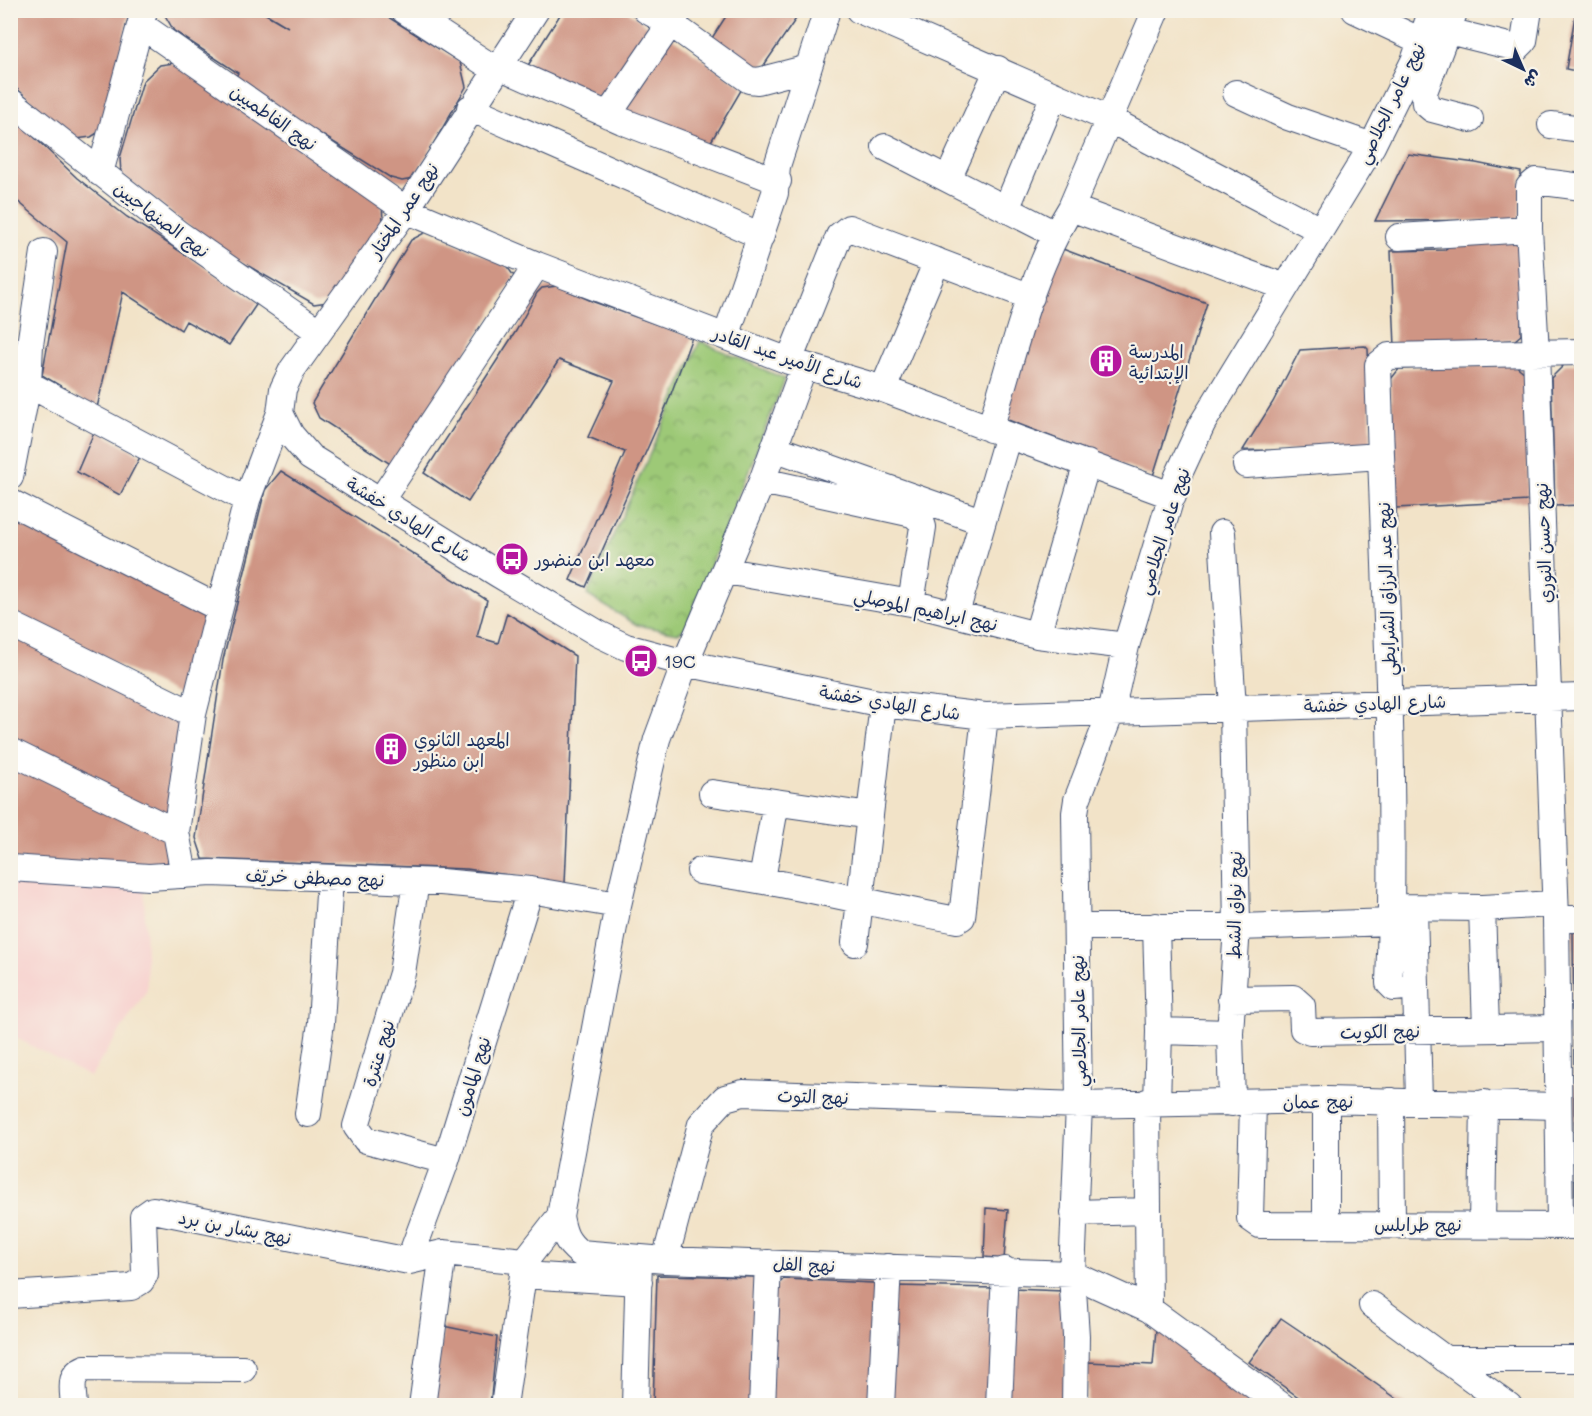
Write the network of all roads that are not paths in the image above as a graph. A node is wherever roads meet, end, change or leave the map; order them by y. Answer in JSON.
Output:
{"nodes":[{"id":1,"x":404,"y":10,"type":"edge"},
{"id":2,"x":536,"y":10,"type":"edge"},
{"id":3,"x":646,"y":10,"type":"edge"},
{"id":4,"x":827,"y":10,"type":"edge"},
{"id":5,"x":859,"y":10,"type":"edge"},
{"id":6,"x":1156,"y":10,"type":"edge"},
{"id":7,"x":1355,"y":10,"type":"edge"},
{"id":8,"x":1432,"y":10,"type":"edge"},
{"id":9,"x":1528,"y":10,"type":"edge"},
{"id":10,"x":674,"y":17,"type":"edge"},
{"id":11,"x":142,"y":18,"type":"edge"},
{"id":12,"x":1451,"y":21,"type":"edge"},
{"id":13,"x":1421,"y":41,"type":"junction"},
{"id":14,"x":498,"y":68,"type":"junction"},
{"id":15,"x":808,"y":68,"type":"junction"},
{"id":16,"x":998,"y":69,"type":"junction"},
{"id":17,"x":1236,"y":93,"type":"dead end"},
{"id":18,"x":1054,"y":95,"type":"junction"},
{"id":19,"x":10,"y":100,"type":"edge"},
{"id":20,"x":470,"y":108,"type":"junction"},
{"id":21,"x":608,"y":115,"type":"junction"},
{"id":22,"x":1109,"y":119,"type":"junction"},
{"id":23,"x":1470,"y":119,"type":"dead end"},
{"id":24,"x":1551,"y":125,"type":"dead end"},
{"id":25,"x":1581,"y":129,"type":"edge"},
{"id":26,"x":1372,"y":146,"type":"junction"},
{"id":27,"x":885,"y":147,"type":"dead end"},
{"id":28,"x":100,"y":173,"type":"junction"},
{"id":29,"x":948,"y":177,"type":"junction"},
{"id":30,"x":778,"y":181,"type":"junction"},
{"id":31,"x":1581,"y":187,"type":"edge"},
{"id":32,"x":1007,"y":207,"type":"junction"},
{"id":33,"x":1071,"y":208,"type":"junction"},
{"id":34,"x":406,"y":210,"type":"junction"},
{"id":35,"x":1528,"y":229,"type":"junction"},
{"id":36,"x":1320,"y":230,"type":"junction"},
{"id":37,"x":1055,"y":234,"type":"junction"},
{"id":38,"x":761,"y":236,"type":"junction"},
{"id":39,"x":1399,"y":237,"type":"dead end"},
{"id":40,"x":44,"y":252,"type":"dead end"},
{"id":41,"x":937,"y":261,"type":"junction"},
{"id":42,"x":537,"y":265,"type":"junction"},
{"id":43,"x":1285,"y":287,"type":"junction"},
{"id":44,"x":1031,"y":297,"type":"junction"},
{"id":45,"x":318,"y":331,"type":"junction"},
{"id":46,"x":726,"y":337,"type":"junction"},
{"id":47,"x":20,"y":343,"type":"edge"},
{"id":48,"x":1536,"y":352,"type":"junction"},
{"id":49,"x":1581,"y":352,"type":"edge"},
{"id":50,"x":797,"y":364,"type":"junction"},
{"id":51,"x":28,"y":384,"type":"junction"},
{"id":52,"x":883,"y":389,"type":"junction"},
{"id":53,"x":280,"y":413,"type":"junction"},
{"id":54,"x":999,"y":432,"type":"junction"},
{"id":55,"x":774,"y":448,"type":"junction"},
{"id":56,"x":1381,"y":456,"type":"junction"},
{"id":57,"x":1088,"y":463,"type":"junction"},
{"id":58,"x":1246,"y":465,"type":"dead end"},
{"id":59,"x":10,"y":477,"type":"edge"},
{"id":60,"x":762,"y":481,"type":"junction"},
{"id":61,"x":1173,"y":496,"type":"junction"},
{"id":62,"x":247,"y":500,"type":"junction"},
{"id":63,"x":381,"y":500,"type":"junction"},
{"id":64,"x":10,"y":502,"type":"edge"},
{"id":65,"x":981,"y":521,"type":"junction"},
{"id":66,"x":1222,"y":534,"type":"dead end"},
{"id":67,"x":726,"y":571,"type":"junction"},
{"id":68,"x":911,"y":603,"type":"junction"},
{"id":69,"x":219,"y":608,"type":"junction"},
{"id":70,"x":956,"y":613,"type":"junction"},
{"id":71,"x":10,"y":624,"type":"edge"},
{"id":72,"x":1037,"y":635,"type":"junction"},
{"id":73,"x":1126,"y":646,"type":"junction"},
{"id":74,"x":685,"y":663,"type":"junction"},
{"id":75,"x":1581,"y":697,"type":"edge"},
{"id":76,"x":1548,"y":698,"type":"junction"},
{"id":77,"x":1391,"y":702,"type":"junction"},
{"id":78,"x":884,"y":704,"type":"junction"},
{"id":79,"x":1233,"y":708,"type":"junction"},
{"id":80,"x":1111,"y":711,"type":"junction"},
{"id":81,"x":193,"y":714,"type":"junction"},
{"id":82,"x":985,"y":716,"type":"junction"},
{"id":83,"x":10,"y":751,"type":"edge"},
{"id":84,"x":712,"y":793,"type":"dead end"},
{"id":85,"x":777,"y":803,"type":"junction"},
{"id":86,"x":870,"y":816,"type":"junction"},
{"id":87,"x":176,"y":831,"type":"junction"},
{"id":88,"x":10,"y":868,"type":"edge"},
{"id":89,"x":700,"y":870,"type":"dead end"},
{"id":90,"x":184,"y":875,"type":"junction"},
{"id":91,"x":330,"y":878,"type":"junction"},
{"id":92,"x":762,"y":879,"type":"junction"},
{"id":93,"x":416,"y":881,"type":"junction"},
{"id":94,"x":530,"y":890,"type":"junction"},
{"id":95,"x":860,"y":902,"type":"junction"},
{"id":96,"x":618,"y":905,"type":"junction"},
{"id":97,"x":1482,"y":908,"type":"junction"},
{"id":98,"x":1399,"y":912,"type":"junction"},
{"id":99,"x":1555,"y":912,"type":"junction"},
{"id":100,"x":1581,"y":919,"type":"edge"},
{"id":101,"x":1155,"y":926,"type":"junction"},
{"id":102,"x":1077,"y":927,"type":"junction"},
{"id":103,"x":1237,"y":927,"type":"junction"},
{"id":104,"x":855,"y":943,"type":"dead end"},
{"id":105,"x":1231,"y":999,"type":"junction"},
{"id":106,"x":1486,"y":1028,"type":"junction"},
{"id":107,"x":1556,"y":1028,"type":"junction"},
{"id":108,"x":1418,"y":1030,"type":"junction"},
{"id":109,"x":1159,"y":1031,"type":"junction"},
{"id":110,"x":1230,"y":1033,"type":"junction"},
{"id":111,"x":1326,"y":1100,"type":"junction"},
{"id":112,"x":1391,"y":1101,"type":"junction"},
{"id":113,"x":1419,"y":1101,"type":"junction"},
{"id":114,"x":1152,"y":1103,"type":"junction"},
{"id":115,"x":1243,"y":1103,"type":"junction"},
{"id":116,"x":1484,"y":1103,"type":"junction"},
{"id":117,"x":1078,"y":1105,"type":"junction"},
{"id":118,"x":1557,"y":1106,"type":"junction"},
{"id":119,"x":308,"y":1114,"type":"dead end"},
{"id":120,"x":446,"y":1161,"type":"junction"},
{"id":121,"x":1148,"y":1211,"type":"junction"},
{"id":122,"x":1074,"y":1213,"type":"junction"},
{"id":123,"x":560,"y":1216,"type":"junction"},
{"id":124,"x":1255,"y":1222,"type":"joint"},
{"id":125,"x":1326,"y":1224,"type":"junction"},
{"id":126,"x":1392,"y":1224,"type":"junction"},
{"id":127,"x":1482,"y":1225,"type":"junction"},
{"id":128,"x":1571,"y":1225,"type":"edge"},
{"id":129,"x":443,"y":1253,"type":"junction"},
{"id":130,"x":665,"y":1260,"type":"junction"},
{"id":131,"x":409,"y":1261,"type":"junction"},
{"id":132,"x":768,"y":1263,"type":"junction"},
{"id":133,"x":888,"y":1267,"type":"junction"},
{"id":134,"x":524,"y":1268,"type":"junction"},
{"id":135,"x":1005,"y":1270,"type":"junction"},
{"id":136,"x":639,"y":1271,"type":"junction"},
{"id":137,"x":1072,"y":1274,"type":"junction"},
{"id":138,"x":10,"y":1295,"type":"edge"},
{"id":139,"x":1372,"y":1305,"type":"dead end"},
{"id":140,"x":1149,"y":1309,"type":"junction"},
{"id":141,"x":1444,"y":1359,"type":"junction"},
{"id":142,"x":1581,"y":1359,"type":"edge"},
{"id":143,"x":243,"y":1369,"type":"dead end"},
{"id":144,"x":74,"y":1406,"type":"edge"},
{"id":145,"x":422,"y":1406,"type":"edge"},
{"id":146,"x":504,"y":1406,"type":"edge"},
{"id":147,"x":635,"y":1406,"type":"edge"},
{"id":148,"x":762,"y":1406,"type":"edge"},
{"id":149,"x":881,"y":1406,"type":"edge"},
{"id":150,"x":999,"y":1406,"type":"edge"},
{"id":151,"x":1074,"y":1406,"type":"edge"},
{"id":152,"x":1282,"y":1406,"type":"edge"},
{"id":153,"x":1509,"y":1406,"type":"edge"}],
"edges":[{"from":1,"to":14,"type":"street"},
{"from":2,"to":14,"type":"street","name":"نهج عمر المختار"},
{"from":3,"to":10,"type":"street"},
{"from":4,"to":15,"type":"street"},
{"from":5,"to":16,"type":"street"},
{"from":6,"to":22,"type":"street"},
{"from":7,"to":13,"type":"street"},
{"from":8,"to":13,"type":"street","name":"نهج عامر الجلاصي"},
{"from":9,"to":12,"type":"street"},
{"from":10,"to":15,"type":"street"},
{"from":10,"to":21,"type":"street"},
{"from":11,"to":28,"type":"street"},
{"from":11,"to":34,"type":"street","name":"نهج الفاطميين"},
{"from":12,"to":23,"type":"street"},
{"from":13,"to":26,"type":"street","name":"نهج عامر الجلاصي"},
{"from":14,"to":20,"type":"street","name":"نهج عمر المختار"},
{"from":14,"to":21,"type":"street"},
{"from":15,"to":30,"type":"street"},
{"from":16,"to":18,"type":"street"},
{"from":16,"to":29,"type":"street"},
{"from":17,"to":26,"type":"street"},
{"from":18,"to":22,"type":"street"},
{"from":18,"to":32,"type":"street"},
{"from":19,"to":28,"type":"street","name":"نهج الصنهاجيين"},
{"from":20,"to":34,"type":"street","name":"نهج عمر المختار"},
{"from":20,"to":38,"type":"street"},
{"from":21,"to":30,"type":"street"},
{"from":22,"to":33,"type":"street"},
{"from":22,"to":36,"type":"street"},
{"from":24,"to":25,"type":"street"},
{"from":26,"to":36,"type":"street","name":"نهج عامر الجلاصي"},
{"from":27,"to":29,"type":"street"},
{"from":28,"to":45,"type":"street","name":"نهج الصنهاجيين"},
{"from":29,"to":32,"type":"street"},
{"from":30,"to":38,"type":"street"},
{"from":31,"to":35,"type":"street","name":"نهج حسن النوري"},
{"from":32,"to":37,"type":"street"},
{"from":33,"to":37,"type":"street"},
{"from":33,"to":43,"type":"street"},
{"from":34,"to":42,"type":"street","name":"شارع الأمير عبد القادر"},
{"from":34,"to":45,"type":"street","name":"نهج عمر المختار"},
{"from":35,"to":39,"type":"street"},
{"from":35,"to":48,"type":"street","name":"نهج حسن النوري"},
{"from":36,"to":43,"type":"street","name":"نهج عامر الجلاصي"},
{"from":37,"to":44,"type":"street"},
{"from":38,"to":46,"type":"street"},
{"from":40,"to":47,"type":"street"},
{"from":41,"to":44,"type":"street"},
{"from":41,"to":50,"type":"street"},
{"from":41,"to":52,"type":"street"},
{"from":42,"to":46,"type":"street","name":"شارع الأمير عبد القادر"},
{"from":42,"to":63,"type":"street"},
{"from":43,"to":61,"type":"street","name":"نهج عامر الجلاصي"},
{"from":44,"to":54,"type":"street"},
{"from":45,"to":53,"type":"street","name":"نهج عمر المختار"},
{"from":46,"to":50,"type":"street","name":"شارع الأمير عبد القادر"},
{"from":47,"to":51,"type":"street"},
{"from":48,"to":49,"type":"street"},
{"from":48,"to":56,"type":"street","name":"نهج عبد الرزاق الشرايطي"},
{"from":48,"to":76,"type":"street","name":"نهج حسن النوري"},
{"from":50,"to":52,"type":"street","name":"شارع الأمير عبد القادر"},
{"from":50,"to":55,"type":"street"},
{"from":51,"to":59,"type":"street"},
{"from":51,"to":62,"type":"street"},
{"from":52,"to":54,"type":"street","name":"شارع الأمير عبد القادر"},
{"from":53,"to":62,"type":"street","name":"نهج عمر المختار"},
{"from":53,"to":63,"type":"street","name":"شارع الهادي خفشة"},
{"from":54,"to":57,"type":"street","name":"شارع الأمير عبد القادر"},
{"from":54,"to":65,"type":"street"},
{"from":55,"to":60,"type":"street"},
{"from":55,"to":65,"type":"street"},
{"from":56,"to":58,"type":"street"},
{"from":56,"to":77,"type":"street","name":"نهج عبد الرزاق الشرايطي"},
{"from":57,"to":61,"type":"street","name":"شارع الأمير عبد القادر"},
{"from":57,"to":72,"type":"street"},
{"from":60,"to":67,"type":"street"},
{"from":60,"to":68,"type":"street"},
{"from":61,"to":73,"type":"street","name":"نهج عامر الجلاصي"},
{"from":62,"to":69,"type":"street","name":"نهج عمر المختار"},
{"from":63,"to":74,"type":"street","name":"شارع الهادي خفشة"},
{"from":64,"to":69,"type":"street"},
{"from":65,"to":70,"type":"street"},
{"from":66,"to":79,"type":"street","name":"نهج نواق الشط"},
{"from":67,"to":68,"type":"street","name":"نهج ابراهيم الموصلي"},
{"from":67,"to":74,"type":"street"},
{"from":68,"to":70,"type":"street","name":"نهج ابراهيم الموصلي"},
{"from":69,"to":81,"type":"street","name":"نهج عمر المختار"},
{"from":70,"to":72,"type":"street","name":"نهج ابراهيم الموصلي"},
{"from":71,"to":81,"type":"street"},
{"from":72,"to":73,"type":"street","name":"نهج ابراهيم الموصلي"},
{"from":73,"to":80,"type":"street","name":"نهج عامر الجلاصي"},
{"from":74,"to":78,"type":"street","name":"شارع الهادي خفشة"},
{"from":74,"to":96,"type":"street"},
{"from":75,"to":76,"type":"street","name":"شارع الهادي خفشة"},
{"from":76,"to":77,"type":"street","name":"شارع الهادي خفشة"},
{"from":76,"to":99,"type":"street","name":"نهج حسن النوري"},
{"from":77,"to":79,"type":"street","name":"شارع الهادي خفشة"},
{"from":77,"to":98,"type":"street","name":"نهج عبد الرزاق الشرايطي"},
{"from":78,"to":82,"type":"street","name":"شارع الهادي خفشة"},
{"from":78,"to":86,"type":"street"},
{"from":79,"to":80,"type":"street","name":"شارع الهادي خفشة"},
{"from":79,"to":103,"type":"street","name":"نهج نواق الشط"},
{"from":80,"to":82,"type":"street","name":"شارع الهادي خفشة"},
{"from":80,"to":102,"type":"street","name":"نهج عامر الجلاصي"},
{"from":81,"to":87,"type":"street","name":"نهج عمر المختار"},
{"from":82,"to":95,"type":"street"},
{"from":83,"to":87,"type":"street"},
{"from":84,"to":85,"type":"street"},
{"from":85,"to":86,"type":"street"},
{"from":85,"to":92,"type":"street"},
{"from":86,"to":95,"type":"street"},
{"from":87,"to":90,"type":"street","name":"نهج عمر المختار"},
{"from":88,"to":90,"type":"street","name":"نهج مصطفى خريّف"},
{"from":89,"to":92,"type":"street"},
{"from":90,"to":91,"type":"street","name":"نهج مصطفى خريّف"},
{"from":91,"to":93,"type":"street","name":"نهج مصطفى خريّف"},
{"from":91,"to":119,"type":"street"},
{"from":92,"to":95,"type":"street"},
{"from":93,"to":94,"type":"street","name":"نهج مصطفى خريّف"},
{"from":93,"to":120,"type":"street","name":"نهج عنترة"},
{"from":94,"to":96,"type":"street","name":"نهج مصطفى خريّف"},
{"from":94,"to":120,"type":"street","name":"نهج المامون"},
{"from":95,"to":104,"type":"street"},
{"from":96,"to":123,"type":"street"},
{"from":97,"to":98,"type":"street"},
{"from":97,"to":99,"type":"street"},
{"from":97,"to":106,"type":"street"},
{"from":98,"to":103,"type":"street"},
{"from":98,"to":108,"type":"street","name":"نهج عبد الرزاق الشرايطي"},
{"from":99,"to":100,"type":"street"},
{"from":99,"to":107,"type":"street","name":"نهج حسن النوري"},
{"from":101,"to":102,"type":"street"},
{"from":101,"to":103,"type":"street"},
{"from":101,"to":109,"type":"street"},
{"from":102,"to":117,"type":"street","name":"نهج عامر الجلاصي"},
{"from":103,"to":105,"type":"street","name":"نهج نواق الشط"},
{"from":105,"to":108,"type":"street","name":"نهج الكويت"},
{"from":105,"to":110,"type":"street","name":"نهج نواق الشط"},
{"from":106,"to":107,"type":"street","name":"نهج الكويت"},
{"from":106,"to":108,"type":"street","name":"نهج الكويت"},
{"from":107,"to":118,"type":"street","name":"نهج حسن النوري"},
{"from":108,"to":113,"type":"street"},
{"from":109,"to":110,"type":"street"},
{"from":109,"to":114,"type":"street"},
{"from":110,"to":115,"type":"street","name":"نهج نواق الشط"},
{"from":111,"to":112,"type":"street","name":"نهج عمان"},
{"from":111,"to":115,"type":"street","name":"نهج عمان"},
{"from":111,"to":125,"type":"street"},
{"from":112,"to":113,"type":"street","name":"نهج عمان"},
{"from":112,"to":126,"type":"street"},
{"from":113,"to":116,"type":"street","name":"نهج عمان"},
{"from":114,"to":115,"type":"street","name":"نهج عمان"},
{"from":114,"to":117,"type":"street","name":"نهج عمان"},
{"from":114,"to":121,"type":"street"},
{"from":115,"to":124,"type":"street","name":"نهج نواق الشط"},
{"from":116,"to":118,"type":"street","name":"نهج عمان"},
{"from":116,"to":127,"type":"street"},
{"from":117,"to":122,"type":"street","name":"نهج عامر الجلاصي"},
{"from":117,"to":130,"type":"street","name":"نهج التوت"},
{"from":118,"to":128,"type":"street","name":"نهج حسن النوري"},
{"from":120,"to":131,"type":"street","name":"نهج المامون"},
{"from":121,"to":122,"type":"street"},
{"from":121,"to":140,"type":"street"},
{"from":122,"to":137,"type":"street","name":"نهج عامر الجلاصي"},
{"from":123,"to":134,"type":"street"},
{"from":123,"to":136,"type":"street","name":"نهج الفل"},
{"from":124,"to":125,"type":"street","name":"نهج طرابلس"},
{"from":125,"to":126,"type":"street","name":"نهج طرابلس"},
{"from":126,"to":127,"type":"street","name":"نهج طرابلس"},
{"from":127,"to":128,"type":"street","name":"نهج طرابلس"},
{"from":129,"to":131,"type":"street","name":"نهج بشار بن برد"},
{"from":129,"to":134,"type":"street","name":"نهج بشار بن برد"},
{"from":129,"to":145,"type":"street"},
{"from":130,"to":132,"type":"street","name":"نهج الفل"},
{"from":130,"to":136,"type":"street","name":"نهج الفل"},
{"from":131,"to":138,"type":"street","name":"نهج بشار بن برد"},
{"from":132,"to":133,"type":"street","name":"نهج الفل"},
{"from":132,"to":148,"type":"street"},
{"from":133,"to":135,"type":"street","name":"نهج الفل"},
{"from":133,"to":149,"type":"street"},
{"from":134,"to":136,"type":"street","name":"نهج بشار بن برد"},
{"from":134,"to":146,"type":"street"},
{"from":135,"to":137,"type":"street","name":"نهج الفل"},
{"from":135,"to":150,"type":"street"},
{"from":136,"to":147,"type":"street"},
{"from":137,"to":140,"type":"street"},
{"from":137,"to":151,"type":"street","name":"نهج عامر الجلاصي"},
{"from":139,"to":141,"type":"street"},
{"from":140,"to":152,"type":"street"},
{"from":141,"to":142,"type":"street"},
{"from":141,"to":153,"type":"street"},
{"from":143,"to":144,"type":"street"}]}
